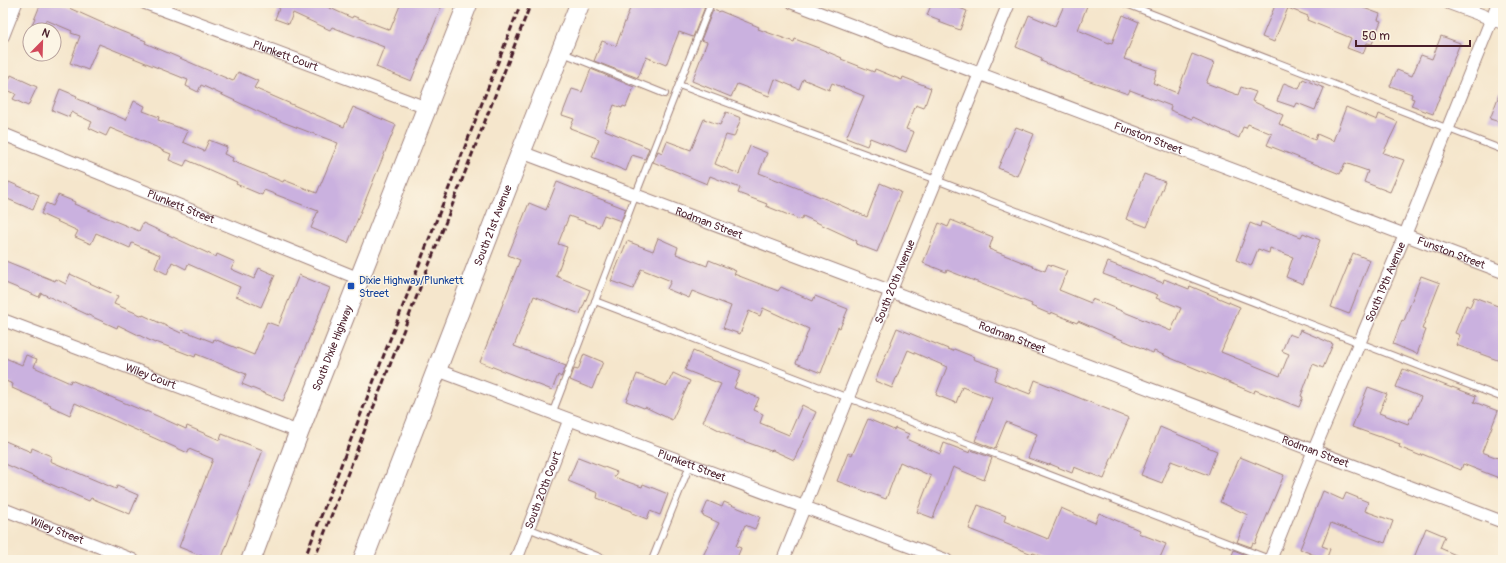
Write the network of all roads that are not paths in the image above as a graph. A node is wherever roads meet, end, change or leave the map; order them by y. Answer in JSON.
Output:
{"nodes":[{"id":1,"x":16,"y":3,"type":"edge"},
{"id":2,"x":145,"y":3,"type":"edge"},
{"id":3,"x":468,"y":3,"type":"edge"},
{"id":4,"x":580,"y":3,"type":"edge"},
{"id":5,"x":711,"y":3,"type":"edge"},
{"id":6,"x":793,"y":3,"type":"edge"},
{"id":7,"x":1009,"y":3,"type":"edge"},
{"id":8,"x":1124,"y":3,"type":"edge"},
{"id":9,"x":1449,"y":3,"type":"edge"},
{"id":10,"x":1498,"y":3,"type":"edge"},
{"id":11,"x":1491,"y":19,"type":"junction"},
{"id":12,"x":1503,"y":24,"type":"edge"},
{"id":13,"x":3,"y":36,"type":"edge"},
{"id":14,"x":560,"y":53,"type":"junction"},
{"id":15,"x":980,"y":74,"type":"junction"},
{"id":16,"x":679,"y":85,"type":"junction"},
{"id":17,"x":665,"y":94,"type":"dead end"},
{"id":18,"x":427,"y":108,"type":"junction"},
{"id":19,"x":1447,"y":129,"type":"junction"},
{"id":20,"x":3,"y":134,"type":"edge"},
{"id":21,"x":1503,"y":150,"type":"edge"},
{"id":22,"x":521,"y":152,"type":"junction"},
{"id":23,"x":936,"y":180,"type":"junction"},
{"id":24,"x":636,"y":194,"type":"junction"},
{"id":25,"x":1405,"y":235,"type":"junction"},
{"id":26,"x":1503,"y":272,"type":"edge"},
{"id":27,"x":360,"y":279,"type":"junction"},
{"id":28,"x":891,"y":290,"type":"junction"},
{"id":29,"x":595,"y":301,"type":"junction"},
{"id":30,"x":3,"y":320,"type":"edge"},
{"id":31,"x":1359,"y":343,"type":"junction"},
{"id":32,"x":437,"y":370,"type":"junction"},
{"id":33,"x":847,"y":398,"type":"junction"},
{"id":34,"x":1503,"y":398,"type":"edge"},
{"id":35,"x":552,"y":414,"type":"junction"},
{"id":36,"x":570,"y":420,"type":"junction"},
{"id":37,"x":299,"y":432,"type":"junction"},
{"id":38,"x":1314,"y":450,"type":"junction"},
{"id":39,"x":690,"y":465,"type":"junction"},
{"id":40,"x":803,"y":507,"type":"junction"},
{"id":41,"x":3,"y":509,"type":"edge"},
{"id":42,"x":1503,"y":522,"type":"edge"},
{"id":43,"x":528,"y":528,"type":"junction"},
{"id":44,"x":133,"y":560,"type":"edge"},
{"id":45,"x":251,"y":560,"type":"edge"},
{"id":46,"x":363,"y":560,"type":"edge"},
{"id":47,"x":516,"y":560,"type":"edge"},
{"id":48,"x":607,"y":560,"type":"edge"},
{"id":49,"x":652,"y":560,"type":"edge"},
{"id":50,"x":783,"y":560,"type":"edge"},
{"id":51,"x":946,"y":560,"type":"edge"},
{"id":52,"x":1271,"y":560,"type":"edge"}],
"edges":[{"from":1,"to":13,"type":"street"},
{"from":2,"to":18,"type":"street","name":"Plunkett Court"},
{"from":3,"to":18,"type":"main road","name":"South Dixie Highway"},
{"from":4,"to":14,"type":"main road","name":"South 21st Avenue"},
{"from":5,"to":16,"type":"lane"},
{"from":6,"to":15,"type":"street","name":"Funston Street"},
{"from":7,"to":15,"type":"street","name":"South 20th Avenue"},
{"from":8,"to":19,"type":"lane"},
{"from":9,"to":11,"type":"street"},
{"from":10,"to":11,"type":"street","name":"South 19th Avenue"},
{"from":11,"to":12,"type":"street"},
{"from":11,"to":19,"type":"street","name":"South 19th Avenue"},
{"from":14,"to":17,"type":"lane"},
{"from":14,"to":22,"type":"main road","name":"South 21st Avenue"},
{"from":15,"to":23,"type":"street","name":"South 20th Avenue"},
{"from":15,"to":25,"type":"street","name":"Funston Street"},
{"from":16,"to":23,"type":"lane"},
{"from":16,"to":24,"type":"lane"},
{"from":18,"to":27,"type":"main road","name":"South Dixie Highway"},
{"from":19,"to":21,"type":"lane"},
{"from":19,"to":25,"type":"street","name":"South 19th Avenue"},
{"from":20,"to":27,"type":"street","name":"Plunkett Street"},
{"from":22,"to":24,"type":"street","name":"Rodman Street"},
{"from":22,"to":32,"type":"main road","name":"South 21st Avenue"},
{"from":23,"to":28,"type":"street","name":"South 20th Avenue"},
{"from":23,"to":31,"type":"lane"},
{"from":24,"to":28,"type":"street","name":"Rodman Street"},
{"from":24,"to":29,"type":"lane"},
{"from":25,"to":26,"type":"street","name":"Funston Street"},
{"from":25,"to":31,"type":"street","name":"South 19th Avenue"},
{"from":27,"to":37,"type":"main road","name":"South Dixie Highway"},
{"from":28,"to":33,"type":"street","name":"South 20th Avenue"},
{"from":28,"to":38,"type":"street","name":"Rodman Street"},
{"from":29,"to":33,"type":"lane"},
{"from":29,"to":35,"type":"lane"},
{"from":30,"to":37,"type":"street","name":"Wiley Court"},
{"from":31,"to":34,"type":"lane"},
{"from":31,"to":38,"type":"street","name":"South 19th Avenue"},
{"from":32,"to":35,"type":"street","name":"Plunkett Street"},
{"from":32,"to":46,"type":"main road","name":"South 21st Avenue"},
{"from":33,"to":40,"type":"street","name":"South 20th Avenue"},
{"from":33,"to":52,"type":"lane"},
{"from":35,"to":36,"type":"street","name":"Plunkett Street"},
{"from":36,"to":39,"type":"street","name":"Plunkett Street"},
{"from":36,"to":43,"type":"street","name":"South 20th Court"},
{"from":37,"to":45,"type":"main road","name":"South Dixie Highway"},
{"from":38,"to":42,"type":"street","name":"Rodman Street"},
{"from":38,"to":52,"type":"street","name":"South 19th Avenue"},
{"from":39,"to":40,"type":"street","name":"Plunkett Street"},
{"from":39,"to":49,"type":"lane"},
{"from":40,"to":50,"type":"street","name":"South 20th Avenue"},
{"from":40,"to":51,"type":"street","name":"Plunkett Street"},
{"from":41,"to":44,"type":"street","name":"Wiley Street"},
{"from":43,"to":47,"type":"street","name":"South 20th Court"},
{"from":43,"to":48,"type":"lane"}]}
